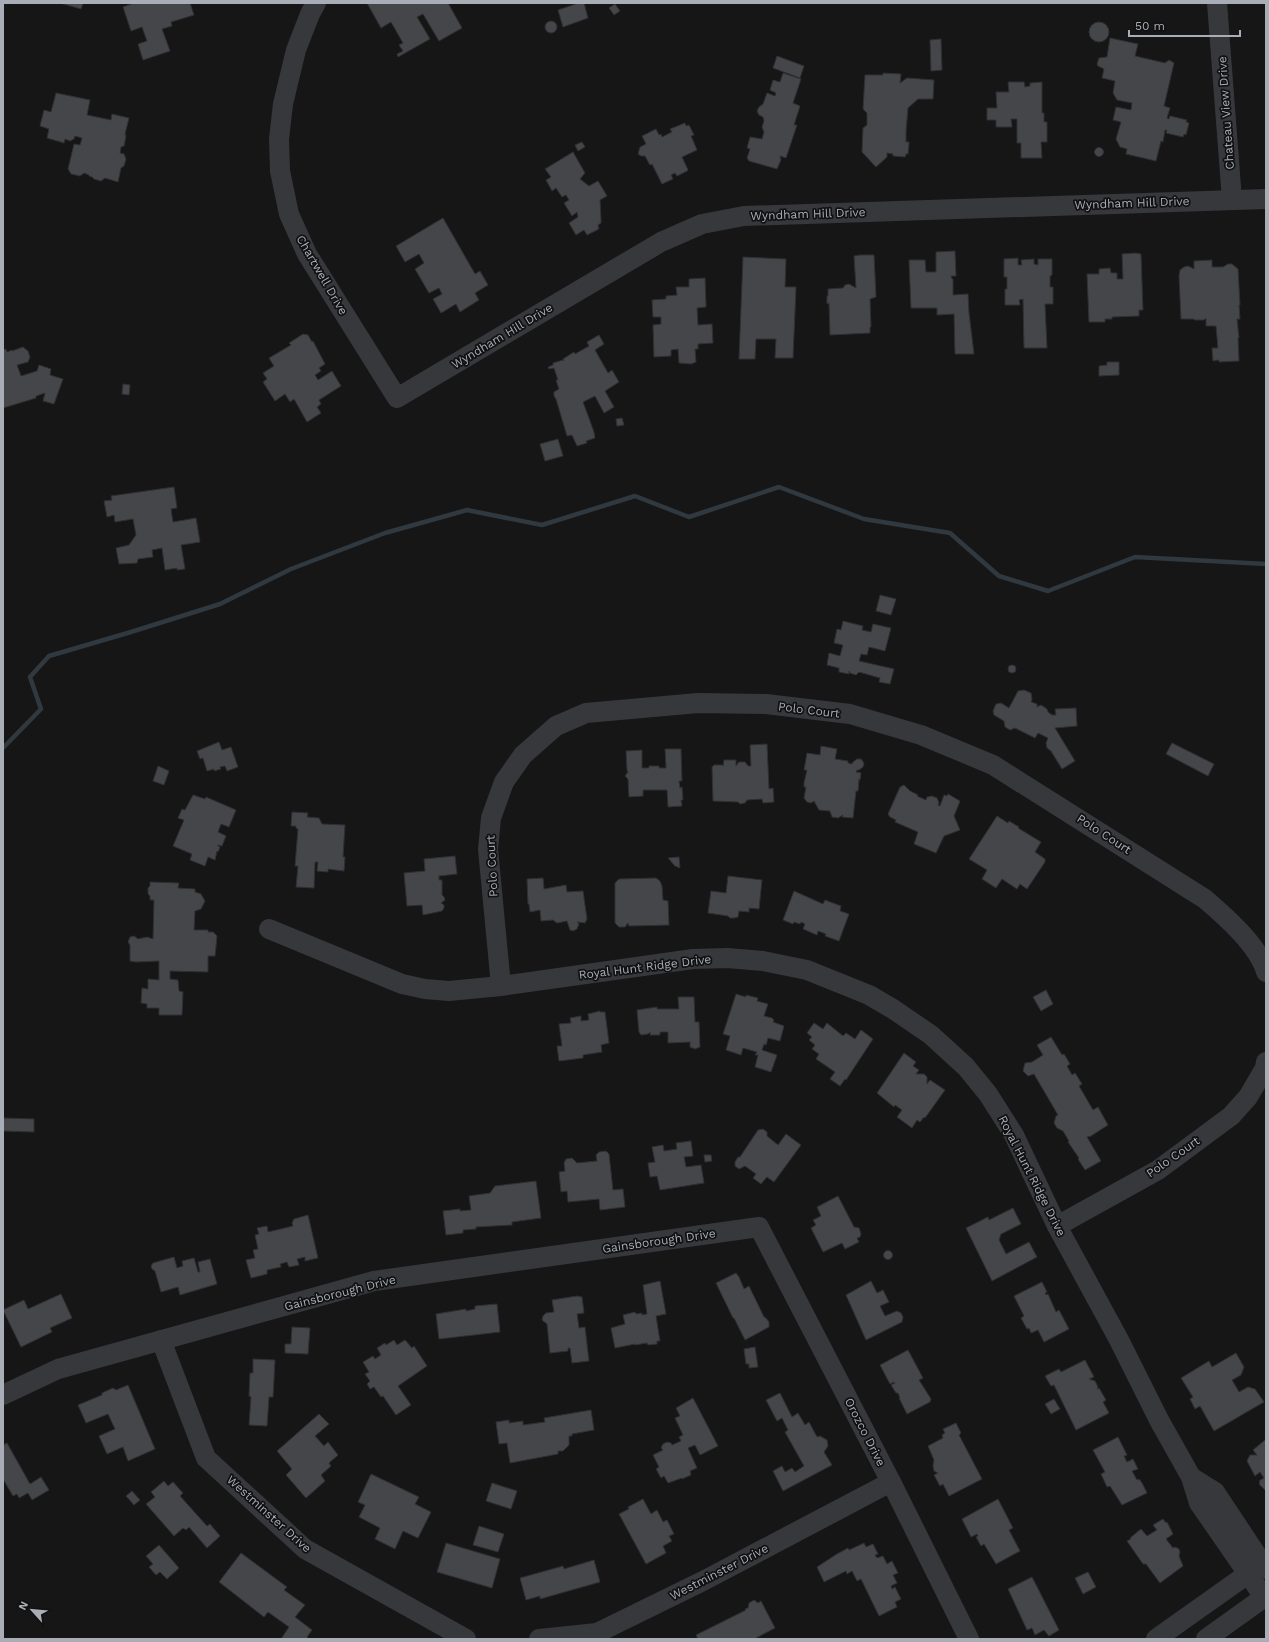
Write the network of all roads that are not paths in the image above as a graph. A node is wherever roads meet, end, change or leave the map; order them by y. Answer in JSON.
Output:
{"nodes":[{"id":1,"x":316,"y":3,"type":"edge"},
{"id":2,"x":1217,"y":3,"type":"edge"},
{"id":3,"x":1266,"y":199,"type":"edge"},
{"id":4,"x":1232,"y":200,"type":"junction"},
{"id":5,"x":398,"y":398,"type":"joint"},
{"id":6,"x":269,"y":929,"type":"dead end"},
{"id":7,"x":1266,"y":972,"type":"edge"},
{"id":8,"x":501,"y":986,"type":"junction"},
{"id":9,"x":1266,"y":1062,"type":"edge"},
{"id":10,"x":1057,"y":1226,"type":"junction"},
{"id":11,"x":759,"y":1227,"type":"joint"},
{"id":12,"x":161,"y":1340,"type":"junction"},
{"id":13,"x":3,"y":1395,"type":"edge"},
{"id":14,"x":891,"y":1482,"type":"junction"},
{"id":15,"x":1261,"y":1567,"type":"edge"},
{"id":16,"x":1265,"y":1596,"type":"edge"},
{"id":17,"x":466,"y":1639,"type":"edge"},
{"id":18,"x":539,"y":1639,"type":"edge"},
{"id":19,"x":969,"y":1639,"type":"edge"},
{"id":20,"x":1156,"y":1639,"type":"edge"},
{"id":21,"x":1206,"y":1639,"type":"edge"}],
"edges":[{"from":1,"to":5,"type":"street","name":"Chartwell Drive"},
{"from":2,"to":4,"type":"street","name":"Chateau View Drive"},
{"from":3,"to":4,"type":"street","name":"Wyndham Hill Drive"},
{"from":4,"to":5,"type":"street","name":"Wyndham Hill Drive"},
{"from":6,"to":8,"type":"street","name":"Royal Hunt Ridge Drive"},
{"from":7,"to":8,"type":"street","name":"Polo Court"},
{"from":8,"to":10,"type":"street","name":"Royal Hunt Ridge Drive"},
{"from":9,"to":10,"type":"street","name":"Polo Court"},
{"from":10,"to":15,"type":"street","name":"Royal Hunt Ridge Drive"},
{"from":11,"to":12,"type":"street","name":"Gainsborough Drive"},
{"from":11,"to":14,"type":"street","name":"Orozco Drive"},
{"from":12,"to":13,"type":"street","name":"Gainsborough Drive"},
{"from":12,"to":17,"type":"street","name":"Westminster Drive"},
{"from":14,"to":18,"type":"street","name":"Westminster Drive"},
{"from":14,"to":19,"type":"street","name":"Orozco Drive"},
{"from":15,"to":16,"type":"street","name":"Royal Hunt Ridge Drive"},
{"from":15,"to":20,"type":"street"},
{"from":16,"to":21,"type":"street"}]}
